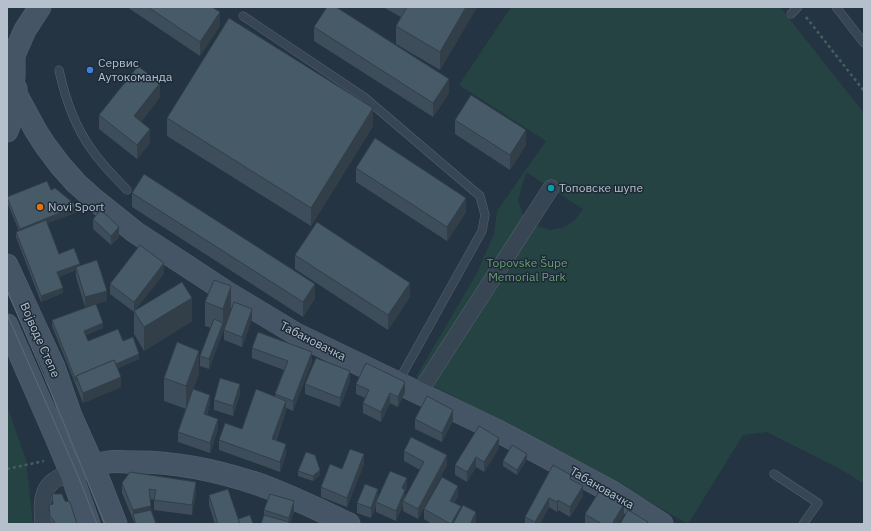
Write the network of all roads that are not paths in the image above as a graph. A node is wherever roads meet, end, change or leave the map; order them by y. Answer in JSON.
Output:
{"nodes":[{"id":1,"x":40,"y":7,"type":"edge"},
{"id":2,"x":798,"y":7,"type":"edge"},
{"id":3,"x":836,"y":7,"type":"edge"},
{"id":4,"x":791,"y":14,"type":"dead end"},
{"id":5,"x":243,"y":16,"type":"dead end"},
{"id":6,"x":864,"y":43,"type":"edge"},
{"id":7,"x":59,"y":70,"type":"dead end"},
{"id":8,"x":12,"y":77,"type":"edge"},
{"id":9,"x":7,"y":131,"type":"edge"},
{"id":10,"x":551,"y":188,"type":"dead end"},
{"id":11,"x":127,"y":190,"type":"dead end"},
{"id":12,"x":7,"y":264,"type":"edge"},
{"id":13,"x":7,"y":290,"type":"edge"},
{"id":14,"x":7,"y":325,"type":"edge"},
{"id":15,"x":398,"y":383,"type":"junction"},
{"id":16,"x":419,"y":393,"type":"junction"},
{"id":17,"x":71,"y":416,"type":"junction"},
{"id":18,"x":93,"y":465,"type":"junction"},
{"id":19,"x":70,"y":473,"type":"junction"},
{"id":20,"x":774,"y":474,"type":"dead end"},
{"id":21,"x":43,"y":524,"type":"edge"},
{"id":22,"x":90,"y":524,"type":"edge"},
{"id":23,"x":97,"y":524,"type":"edge"},
{"id":24,"x":116,"y":524,"type":"edge"},
{"id":25,"x":349,"y":524,"type":"edge"},
{"id":26,"x":662,"y":524,"type":"edge"},
{"id":27,"x":803,"y":524,"type":"edge"}],
"edges":[{"from":1,"to":8,"type":"street"},
{"from":2,"to":4,"type":"lane"},
{"from":3,"to":6,"type":"lane"},
{"from":5,"to":15,"type":"lane"},
{"from":7,"to":11,"type":"lane"},
{"from":8,"to":9,"type":"street"},
{"from":8,"to":15,"type":"street","name":"Табановачка"},
{"from":10,"to":16,"type":"street"},
{"from":12,"to":17,"type":"street","name":"Војводе Степе"},
{"from":13,"to":17,"type":"street","name":"Војводе Степе"},
{"from":14,"to":19,"type":"street","name":"Војводе Степе"},
{"from":15,"to":16,"type":"street","name":"Табановачка"},
{"from":16,"to":26,"type":"street","name":"Табановачка"},
{"from":17,"to":18,"type":"street","name":"Војводе Степе"},
{"from":18,"to":19,"type":"street"},
{"from":18,"to":24,"type":"street","name":"Војводе Степе"},
{"from":18,"to":25,"type":"street"},
{"from":19,"to":21,"type":"street"},
{"from":19,"to":22,"type":"street","name":"Војводе Степе"},
{"from":19,"to":23,"type":"street","name":"Војводе Степе"},
{"from":20,"to":27,"type":"lane"}]}
